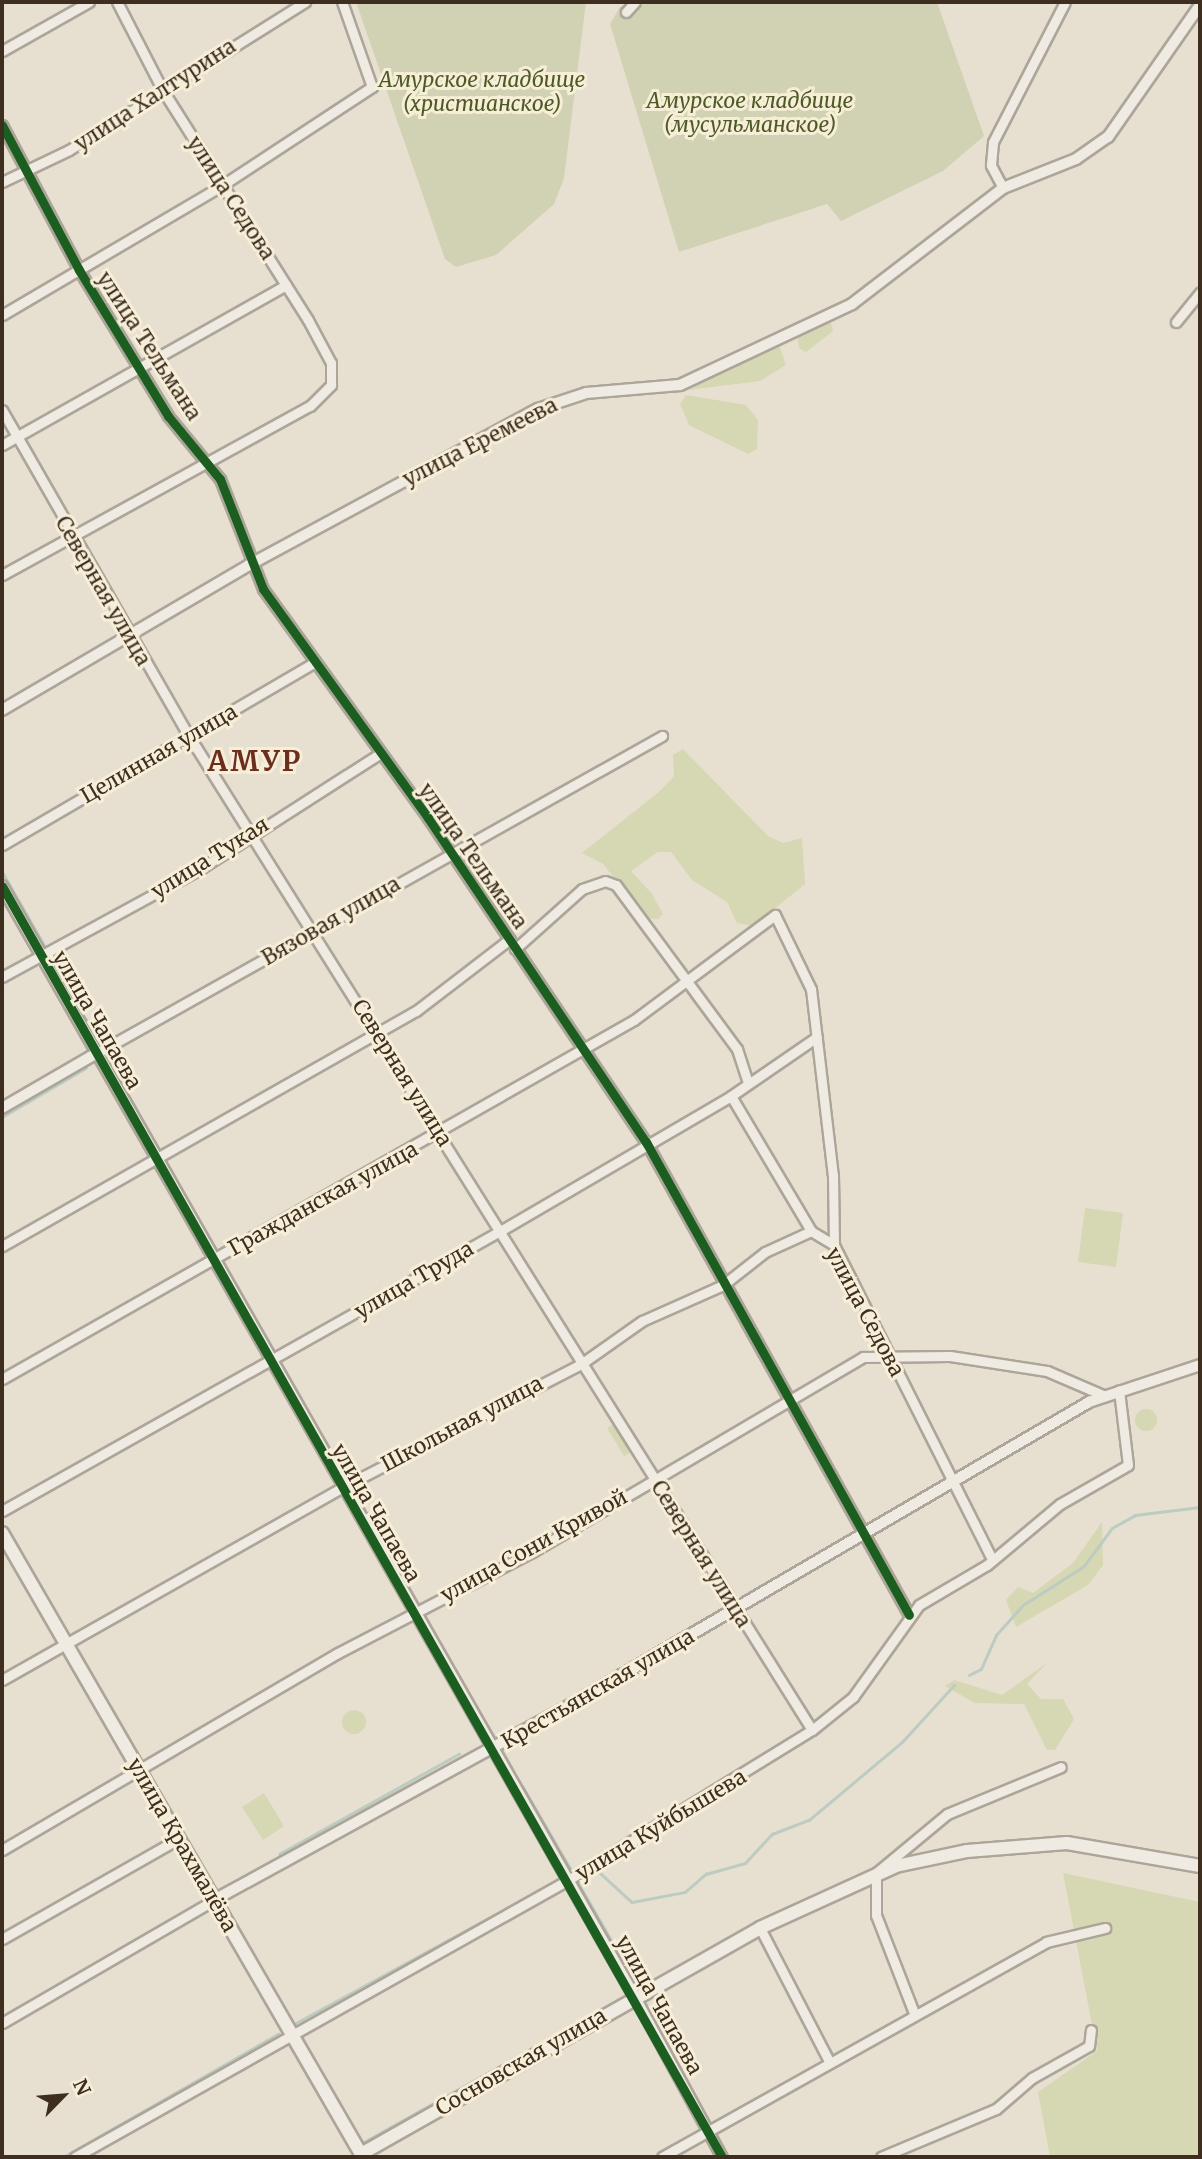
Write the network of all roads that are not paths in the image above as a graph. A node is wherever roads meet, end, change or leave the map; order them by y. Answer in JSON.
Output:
{"nodes":[{"id":1,"x":89,"y":2,"type":"edge"},
{"id":2,"x":117,"y":2,"type":"edge"},
{"id":3,"x":305,"y":2,"type":"edge"},
{"id":4,"x":342,"y":2,"type":"edge"},
{"id":5,"x":635,"y":2,"type":"edge"},
{"id":6,"x":1065,"y":2,"type":"edge"},
{"id":7,"x":1200,"y":5,"type":"edge"},
{"id":8,"x":626,"y":12,"type":"dead end"},
{"id":9,"x":2,"y":51,"type":"edge"},
{"id":10,"x":162,"y":89,"type":"junction"},
{"id":11,"x":2,"y":125,"type":"edge"},
{"id":12,"x":24,"y":170,"type":"junction"},
{"id":13,"x":2,"y":182,"type":"edge"},
{"id":14,"x":221,"y":186,"type":"junction"},
{"id":15,"x":1003,"y":188,"type":"junction"},
{"id":16,"x":79,"y":271,"type":"junction"},
{"id":17,"x":286,"y":285,"type":"junction"},
{"id":18,"x":1200,"y":292,"type":"edge"},
{"id":19,"x":2,"y":315,"type":"edge"},
{"id":20,"x":1176,"y":322,"type":"dead end"},
{"id":21,"x":139,"y":368,"type":"junction"},
{"id":22,"x":2,"y":410,"type":"edge"},
{"id":23,"x":18,"y":436,"type":"junction"},
{"id":24,"x":2,"y":445,"type":"edge"},
{"id":25,"x":208,"y":463,"type":"junction"},
{"id":26,"x":70,"y":534,"type":"junction"},
{"id":27,"x":249,"y":565,"type":"junction"},
{"id":28,"x":2,"y":575,"type":"edge"},
{"id":29,"x":130,"y":636,"type":"junction"},
{"id":30,"x":315,"y":662,"type":"junction"},
{"id":31,"x":2,"y":710,"type":"edge"},
{"id":32,"x":189,"y":736,"type":"junction"},
{"id":33,"x":662,"y":736,"type":"dead end"},
{"id":34,"x":379,"y":754,"type":"junction"},
{"id":35,"x":251,"y":832,"type":"junction"},
{"id":36,"x":2,"y":845,"type":"edge"},
{"id":37,"x":451,"y":852,"type":"junction"},
{"id":38,"x":2,"y":886,"type":"edge"},
{"id":39,"x":313,"y":932,"type":"junction"},
{"id":40,"x":510,"y":939,"type":"junction"},
{"id":41,"x":515,"y":949,"type":"junction"},
{"id":42,"x":40,"y":955,"type":"junction"},
{"id":43,"x":2,"y":977,"type":"edge"},
{"id":44,"x":684,"y":982,"type":"junction"},
{"id":45,"x":378,"y":1034,"type":"junction"},
{"id":46,"x":817,"y":1037,"type":"junction"},
{"id":47,"x":581,"y":1049,"type":"junction"},
{"id":48,"x":97,"y":1053,"type":"junction"},
{"id":49,"x":747,"y":1080,"type":"junction"},
{"id":50,"x":731,"y":1096,"type":"junction"},
{"id":51,"x":2,"y":1108,"type":"edge"},
{"id":52,"x":440,"y":1134,"type":"junction"},
{"id":53,"x":646,"y":1142,"type":"junction"},
{"id":54,"x":155,"y":1157,"type":"junction"},
{"id":55,"x":500,"y":1231,"type":"junction"},
{"id":56,"x":811,"y":1231,"type":"junction"},
{"id":57,"x":834,"y":1245,"type":"junction"},
{"id":58,"x":2,"y":1246,"type":"edge"},
{"id":59,"x":214,"y":1260,"type":"junction"},
{"id":60,"x":723,"y":1285,"type":"junction"},
{"id":61,"x":887,"y":1353,"type":"junction"},
{"id":62,"x":270,"y":1360,"type":"junction"},
{"id":63,"x":581,"y":1364,"type":"junction"},
{"id":64,"x":1200,"y":1365,"type":"edge"},
{"id":65,"x":2,"y":1380,"type":"edge"},
{"id":66,"x":1119,"y":1391,"type":"junction"},
{"id":67,"x":1105,"y":1396,"type":"junction"},
{"id":68,"x":785,"y":1400,"type":"junction"},
{"id":69,"x":653,"y":1479,"type":"junction"},
{"id":70,"x":953,"y":1481,"type":"junction"},
{"id":71,"x":341,"y":1488,"type":"junction"},
{"id":72,"x":2,"y":1511,"type":"edge"},
{"id":73,"x":2,"y":1533,"type":"edge"},
{"id":74,"x":863,"y":1535,"type":"junction"},
{"id":75,"x":987,"y":1539,"type":"junction"},
{"id":76,"x":1008,"y":1545,"type":"junction"},
{"id":77,"x":991,"y":1557,"type":"junction"},
{"id":78,"x":735,"y":1610,"type":"junction"},
{"id":79,"x":413,"y":1613,"type":"junction"},
{"id":80,"x":909,"y":1615,"type":"junction"},
{"id":81,"x":67,"y":1646,"type":"junction"},
{"id":82,"x":2,"y":1680,"type":"edge"},
{"id":83,"x":802,"y":1714,"type":"junction"},
{"id":84,"x":822,"y":1721,"type":"junction"},
{"id":85,"x":812,"y":1730,"type":"junction"},
{"id":86,"x":493,"y":1749,"type":"junction"},
{"id":87,"x":1061,"y":1767,"type":"dead end"},
{"id":88,"x":140,"y":1771,"type":"junction"},
{"id":89,"x":178,"y":1839,"type":"junction"},
{"id":90,"x":2,"y":1850,"type":"edge"},
{"id":91,"x":1200,"y":1866,"type":"edge"},
{"id":92,"x":876,"y":1873,"type":"junction"},
{"id":93,"x":568,"y":1880,"type":"junction"},
{"id":94,"x":214,"y":1900,"type":"junction"},
{"id":95,"x":760,"y":1928,"type":"junction"},
{"id":96,"x":1105,"y":1928,"type":"dead end"},
{"id":97,"x":2,"y":1939,"type":"edge"},
{"id":98,"x":635,"y":1997,"type":"junction"},
{"id":99,"x":914,"y":2013,"type":"junction"},
{"id":100,"x":2,"y":2023,"type":"edge"},
{"id":101,"x":1091,"y":2030,"type":"dead end"},
{"id":102,"x":289,"y":2033,"type":"junction"},
{"id":103,"x":828,"y":2059,"type":"junction"},
{"id":104,"x":708,"y":2131,"type":"junction"},
{"id":105,"x":360,"y":2156,"type":"edge"},
{"id":106,"x":75,"y":2157,"type":"edge"},
{"id":107,"x":662,"y":2157,"type":"edge"},
{"id":108,"x":722,"y":2157,"type":"edge"},
{"id":109,"x":881,"y":2157,"type":"edge"}],
"edges":[{"from":1,"to":9,"type":"street"},
{"from":2,"to":10,"type":"street","name":"улица Седова"},
{"from":3,"to":10,"type":"street","name":"улица Халтурина"},
{"from":4,"to":14,"type":"street"},
{"from":5,"to":8,"type":"street"},
{"from":6,"to":15,"type":"street"},
{"from":7,"to":15,"type":"street","name":"улица Еремеева"},
{"from":10,"to":12,"type":"street","name":"улица Халтурина"},
{"from":10,"to":14,"type":"street","name":"улица Седова"},
{"from":11,"to":12,"type":"street","name":"улица Тельмана"},
{"from":12,"to":13,"type":"street","name":"улица Халтурина"},
{"from":12,"to":16,"type":"street","name":"улица Тельмана"},
{"from":14,"to":16,"type":"street"},
{"from":14,"to":17,"type":"street","name":"улица Седова"},
{"from":15,"to":27,"type":"street","name":"улица Еремеева"},
{"from":16,"to":19,"type":"street"},
{"from":16,"to":21,"type":"street","name":"улица Тельмана"},
{"from":17,"to":21,"type":"street"},
{"from":17,"to":25,"type":"street","name":"улица Седова"},
{"from":18,"to":20,"type":"street"},
{"from":21,"to":23,"type":"street"},
{"from":21,"to":25,"type":"street","name":"улица Тельмана"},
{"from":22,"to":23,"type":"street","name":"Северная улица"},
{"from":23,"to":24,"type":"street"},
{"from":23,"to":26,"type":"street","name":"Северная улица"},
{"from":25,"to":26,"type":"street"},
{"from":25,"to":27,"type":"street","name":"улица Тельмана"},
{"from":26,"to":28,"type":"street"},
{"from":26,"to":29,"type":"street","name":"Северная улица"},
{"from":27,"to":29,"type":"street","name":"улица Еремеева"},
{"from":27,"to":30,"type":"street","name":"улица Тельмана"},
{"from":29,"to":31,"type":"street","name":"улица Еремеева"},
{"from":29,"to":32,"type":"street","name":"Северная улица"},
{"from":30,"to":32,"type":"street","name":"Целинная улица"},
{"from":30,"to":34,"type":"street","name":"улица Тельмана"},
{"from":32,"to":35,"type":"street","name":"Северная улица"},
{"from":32,"to":36,"type":"street","name":"Целинная улица"},
{"from":33,"to":37,"type":"street","name":"Вязовая улица"},
{"from":34,"to":35,"type":"street","name":"улица Тукая"},
{"from":34,"to":37,"type":"street","name":"улица Тельмана"},
{"from":35,"to":39,"type":"street","name":"Северная улица"},
{"from":35,"to":42,"type":"street","name":"улица Тукая"},
{"from":37,"to":39,"type":"street","name":"Вязовая улица"},
{"from":37,"to":40,"type":"street","name":"улица Тельмана"},
{"from":38,"to":42,"type":"street","name":"улица Чапаева"},
{"from":39,"to":45,"type":"street","name":"Северная улица"},
{"from":39,"to":48,"type":"street","name":"Вязовая улица"},
{"from":40,"to":41,"type":"street","name":"улица Тельмана"},
{"from":40,"to":45,"type":"street"},
{"from":41,"to":44,"type":"street"},
{"from":41,"to":47,"type":"street","name":"улица Тельмана"},
{"from":42,"to":43,"type":"street","name":"улица Тукая"},
{"from":42,"to":48,"type":"street","name":"улица Чапаева"},
{"from":44,"to":46,"type":"street","name":"Гражданская улица"},
{"from":44,"to":47,"type":"street","name":"Гражданская улица"},
{"from":44,"to":49,"type":"street"},
{"from":45,"to":52,"type":"street","name":"Северная улица"},
{"from":45,"to":54,"type":"street"},
{"from":46,"to":49,"type":"street","name":"улица Труда"},
{"from":46,"to":57,"type":"street"},
{"from":47,"to":52,"type":"street","name":"Гражданская улица"},
{"from":47,"to":53,"type":"street","name":"улица Тельмана"},
{"from":48,"to":51,"type":"street","name":"Вязовая улица"},
{"from":48,"to":54,"type":"street","name":"улица Чапаева"},
{"from":49,"to":50,"type":"street","name":"улица Труда"},
{"from":50,"to":53,"type":"street","name":"улица Труда"},
{"from":50,"to":56,"type":"street","name":"улица Седова"},
{"from":52,"to":55,"type":"street","name":"Северная улица"},
{"from":52,"to":59,"type":"street","name":"Гражданская улица"},
{"from":53,"to":55,"type":"street","name":"улица Труда"},
{"from":53,"to":60,"type":"street","name":"улица Тельмана"},
{"from":54,"to":58,"type":"street"},
{"from":54,"to":59,"type":"street","name":"улица Чапаева"},
{"from":55,"to":62,"type":"street","name":"улица Труда"},
{"from":55,"to":63,"type":"street","name":"Северная улица"},
{"from":56,"to":57,"type":"street","name":"улица Седова"},
{"from":56,"to":60,"type":"street","name":"Школьная улица"},
{"from":57,"to":61,"type":"street","name":"улица Седова"},
{"from":59,"to":62,"type":"street","name":"улица Чапаева"},
{"from":59,"to":65,"type":"street","name":"Гражданская улица"},
{"from":60,"to":63,"type":"street","name":"Школьная улица"},
{"from":60,"to":68,"type":"street","name":"улица Тельмана"},
{"from":61,"to":67,"type":"street"},
{"from":61,"to":68,"type":"street","name":"улица Сони Кривой"},
{"from":61,"to":70,"type":"street","name":"улица Седова"},
{"from":62,"to":71,"type":"street","name":"улица Чапаева"},
{"from":62,"to":72,"type":"street","name":"улица Труда"},
{"from":63,"to":69,"type":"street","name":"Северная улица"},
{"from":63,"to":71,"type":"street","name":"Школьная улица"},
{"from":64,"to":66,"type":"street","name":"Крестьянская улица"},
{"from":66,"to":67,"type":"street","name":"Крестьянская улица"},
{"from":66,"to":76,"type":"street","name":"улица Куйбышева"},
{"from":67,"to":70,"type":"street","name":"Крестьянская улица"},
{"from":68,"to":69,"type":"street","name":"улица Сони Кривой"},
{"from":68,"to":74,"type":"street","name":"улица Тельмана"},
{"from":69,"to":78,"type":"street","name":"Северная улица"},
{"from":69,"to":79,"type":"street","name":"улица Сони Кривой"},
{"from":70,"to":74,"type":"street","name":"Крестьянская улица"},
{"from":70,"to":75,"type":"street","name":"улица Седова"},
{"from":71,"to":79,"type":"street","name":"улица Чапаева"},
{"from":71,"to":81,"type":"street","name":"Школьная улица"},
{"from":73,"to":81,"type":"main road","name":"улица Крахмалёва"},
{"from":74,"to":78,"type":"street","name":"Крестьянская улица"},
{"from":74,"to":80,"type":"street","name":"улица Тельмана"},
{"from":75,"to":76,"type":"street"},
{"from":75,"to":77,"type":"street","name":"улица Седова"},
{"from":76,"to":77,"type":"street","name":"улица Куйбышева"},
{"from":77,"to":80,"type":"street","name":"улица Куйбышева"},
{"from":78,"to":83,"type":"street","name":"Северная улица"},
{"from":78,"to":86,"type":"street","name":"Крестьянская улица"},
{"from":79,"to":86,"type":"street","name":"улица Чапаева"},
{"from":79,"to":88,"type":"street","name":"улица Сони Кривой"},
{"from":80,"to":84,"type":"street","name":"улица Куйбышева"},
{"from":81,"to":82,"type":"street","name":"Школьная улица"},
{"from":81,"to":88,"type":"main road","name":"улица Крахмалёва"},
{"from":83,"to":84,"type":"street"},
{"from":83,"to":85,"type":"street","name":"Северная улица"},
{"from":84,"to":85,"type":"street","name":"улица Куйбышева"},
{"from":85,"to":93,"type":"street","name":"улица Куйбышева"},
{"from":86,"to":93,"type":"street","name":"улица Чапаева"},
{"from":86,"to":94,"type":"street","name":"Крестьянская улица"},
{"from":87,"to":92,"type":"street","name":"Сосновская улица"},
{"from":88,"to":89,"type":"main road","name":"улица Крахмалёва"},
{"from":88,"to":90,"type":"street","name":"улица Сони Кривой"},
{"from":89,"to":94,"type":"main road","name":"улица Крахмалёва"},
{"from":89,"to":97,"type":"street"},
{"from":91,"to":92,"type":"main road","name":"Сосновская улица"},
{"from":92,"to":95,"type":"main road","name":"Сосновская улица"},
{"from":92,"to":99,"type":"street"},
{"from":93,"to":98,"type":"street","name":"улица Чапаева"},
{"from":93,"to":102,"type":"street","name":"улица Куйбышева"},
{"from":94,"to":100,"type":"street","name":"Крестьянская улица"},
{"from":94,"to":102,"type":"main road","name":"улица Крахмалёва"},
{"from":95,"to":98,"type":"main road","name":"Сосновская улица"},
{"from":95,"to":103,"type":"street"},
{"from":96,"to":99,"type":"street"},
{"from":98,"to":104,"type":"street","name":"улица Чапаева"},
{"from":98,"to":105,"type":"main road","name":"Сосновская улица"},
{"from":99,"to":103,"type":"street"},
{"from":101,"to":109,"type":"street"},
{"from":102,"to":105,"type":"main road","name":"улица Крахмалёва"},
{"from":102,"to":106,"type":"street","name":"улица Куйбышева"},
{"from":103,"to":104,"type":"street"},
{"from":104,"to":107,"type":"street"},
{"from":104,"to":108,"type":"street","name":"улица Чапаева"}]}
